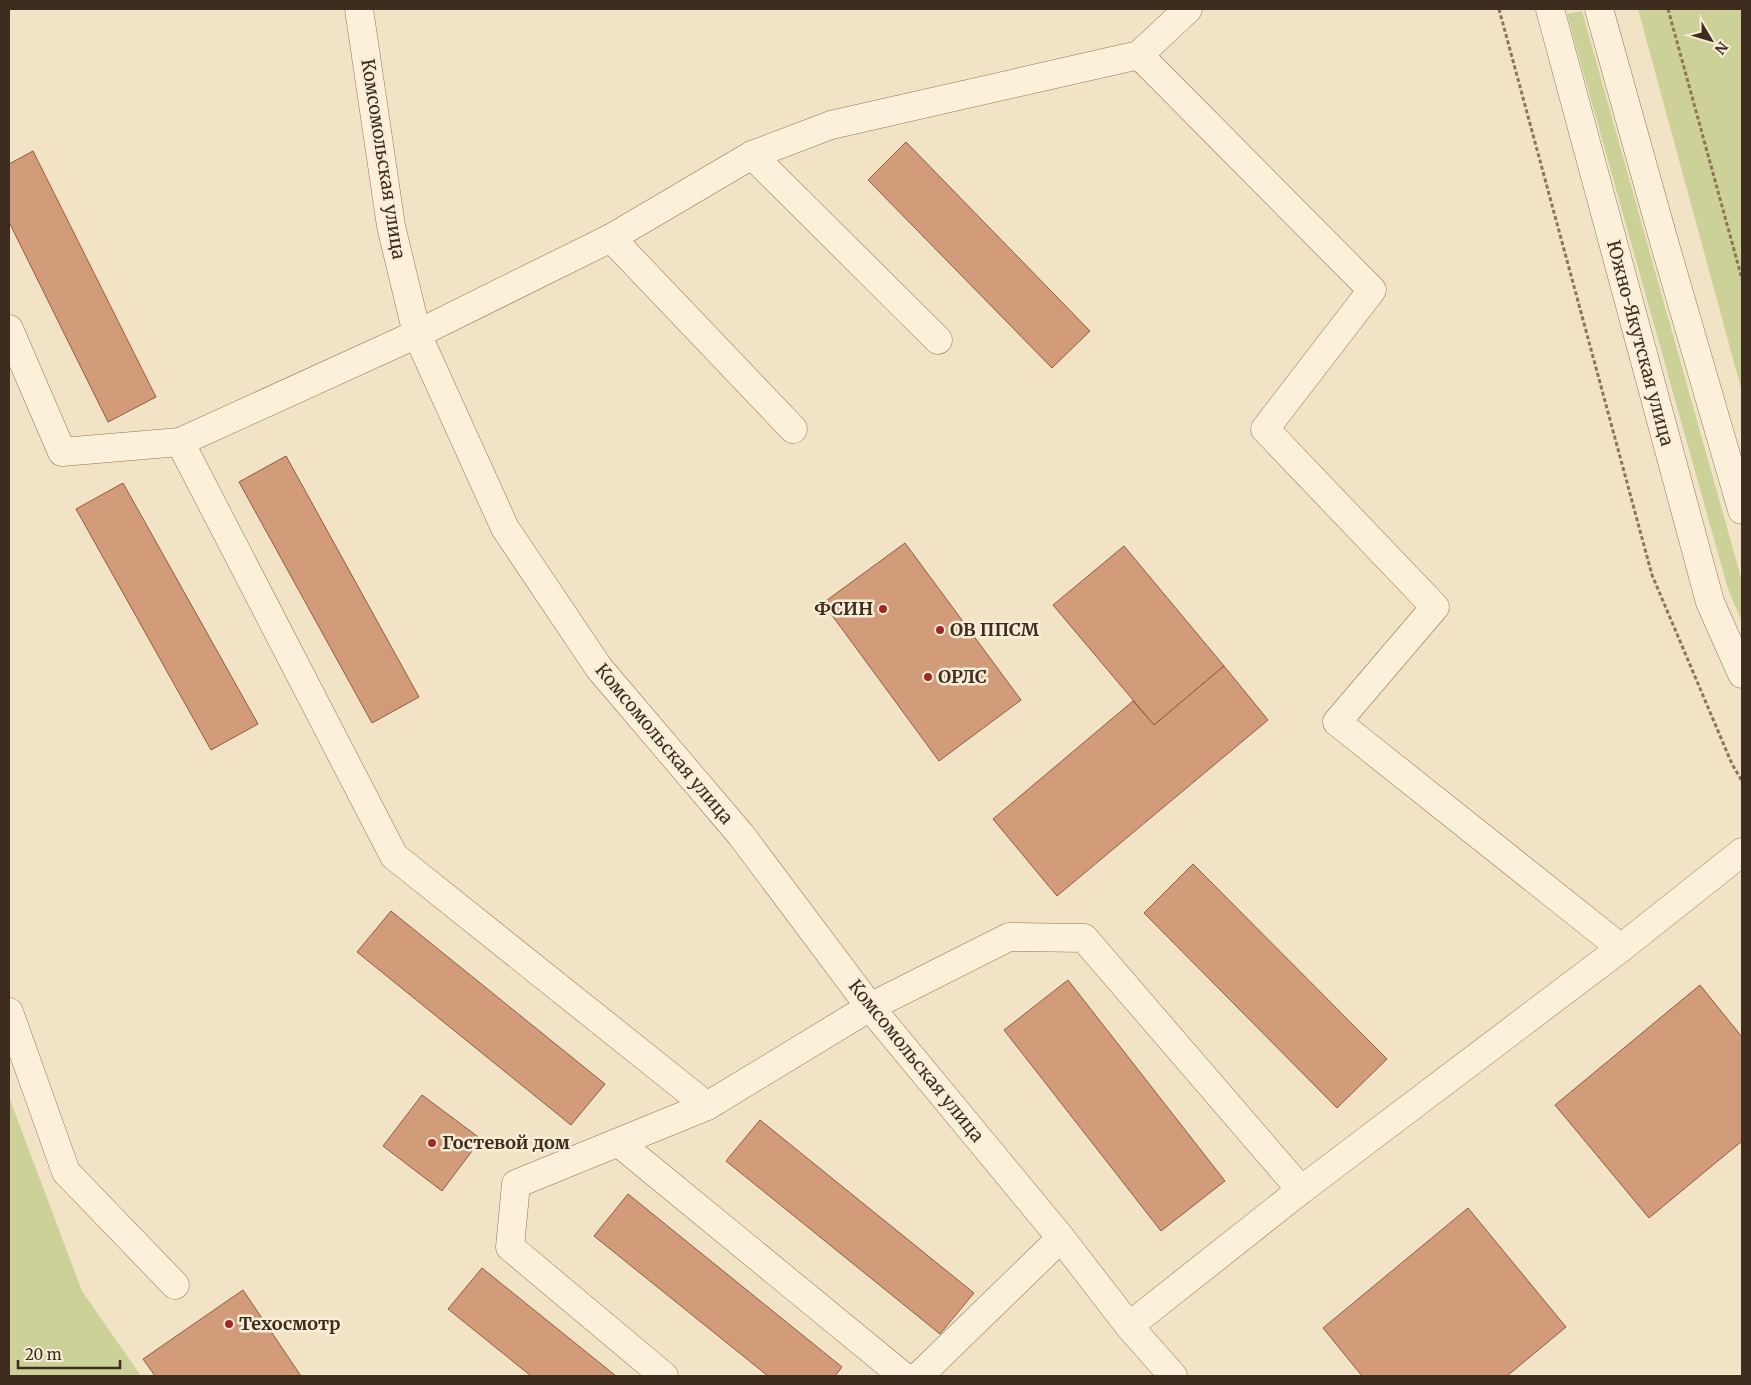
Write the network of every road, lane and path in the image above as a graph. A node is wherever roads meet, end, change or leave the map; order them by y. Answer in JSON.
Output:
{"nodes":[{"id":1,"x":359,"y":9,"type":"edge"},
{"id":2,"x":1188,"y":9,"type":"edge"},
{"id":3,"x":1499,"y":9,"type":"edge"},
{"id":4,"x":1550,"y":9,"type":"edge"},
{"id":5,"x":1599,"y":9,"type":"edge"},
{"id":6,"x":1668,"y":9,"type":"edge"},
{"id":7,"x":1139,"y":54,"type":"junction"},
{"id":8,"x":752,"y":155,"type":"junction"},
{"id":9,"x":611,"y":238,"type":"junction"},
{"id":10,"x":1742,"y":280,"type":"edge"},
{"id":11,"x":9,"y":329,"type":"edge"},
{"id":12,"x":417,"y":334,"type":"junction"},
{"id":13,"x":938,"y":340,"type":"dead end"},
{"id":14,"x":793,"y":429,"type":"dead end"},
{"id":15,"x":180,"y":442,"type":"junction"},
{"id":16,"x":1742,"y":510,"type":"edge"},
{"id":17,"x":1742,"y":674,"type":"edge"},
{"id":18,"x":1742,"y":781,"type":"edge"},
{"id":19,"x":1742,"y":852,"type":"edge"},
{"id":20,"x":1621,"y":948,"type":"junction"},
{"id":21,"x":870,"y":1007,"type":"junction"},
{"id":22,"x":9,"y":1012,"type":"edge"},
{"id":23,"x":707,"y":1106,"type":"junction"},
{"id":24,"x":618,"y":1142,"type":"junction"},
{"id":25,"x":1301,"y":1190,"type":"junction"},
{"id":26,"x":1061,"y":1238,"type":"junction"},
{"id":27,"x":175,"y":1285,"type":"dead end"},
{"id":28,"x":1129,"y":1326,"type":"junction"},
{"id":29,"x":664,"y":1376,"type":"edge"},
{"id":30,"x":903,"y":1376,"type":"edge"},
{"id":31,"x":919,"y":1376,"type":"edge"},
{"id":32,"x":1173,"y":1376,"type":"edge"}],
"edges":[{"from":1,"to":12,"type":"street","name":"Комсомольская улица"},
{"from":2,"to":7,"type":"street"},
{"from":3,"to":18,"type":"path"},
{"from":4,"to":17,"type":"street","name":"Южно-Якутская улица"},
{"from":5,"to":16,"type":"street"},
{"from":6,"to":10,"type":"path"},
{"from":7,"to":8,"type":"street"},
{"from":7,"to":20,"type":"street"},
{"from":8,"to":9,"type":"street"},
{"from":8,"to":13,"type":"street"},
{"from":9,"to":12,"type":"street"},
{"from":9,"to":14,"type":"street"},
{"from":11,"to":15,"type":"street"},
{"from":12,"to":15,"type":"street"},
{"from":12,"to":21,"type":"street","name":"Комсомольская улица"},
{"from":15,"to":23,"type":"street"},
{"from":19,"to":20,"type":"street"},
{"from":20,"to":25,"type":"street"},
{"from":21,"to":23,"type":"street"},
{"from":21,"to":25,"type":"street"},
{"from":21,"to":26,"type":"street","name":"Комсомольская улица"},
{"from":22,"to":27,"type":"street"},
{"from":23,"to":24,"type":"street"},
{"from":24,"to":29,"type":"street"},
{"from":24,"to":30,"type":"street"},
{"from":25,"to":28,"type":"street"},
{"from":26,"to":28,"type":"street","name":"Комсомольская улица"},
{"from":26,"to":31,"type":"street"},
{"from":28,"to":32,"type":"street","name":"Комсомольская улица"}]}
